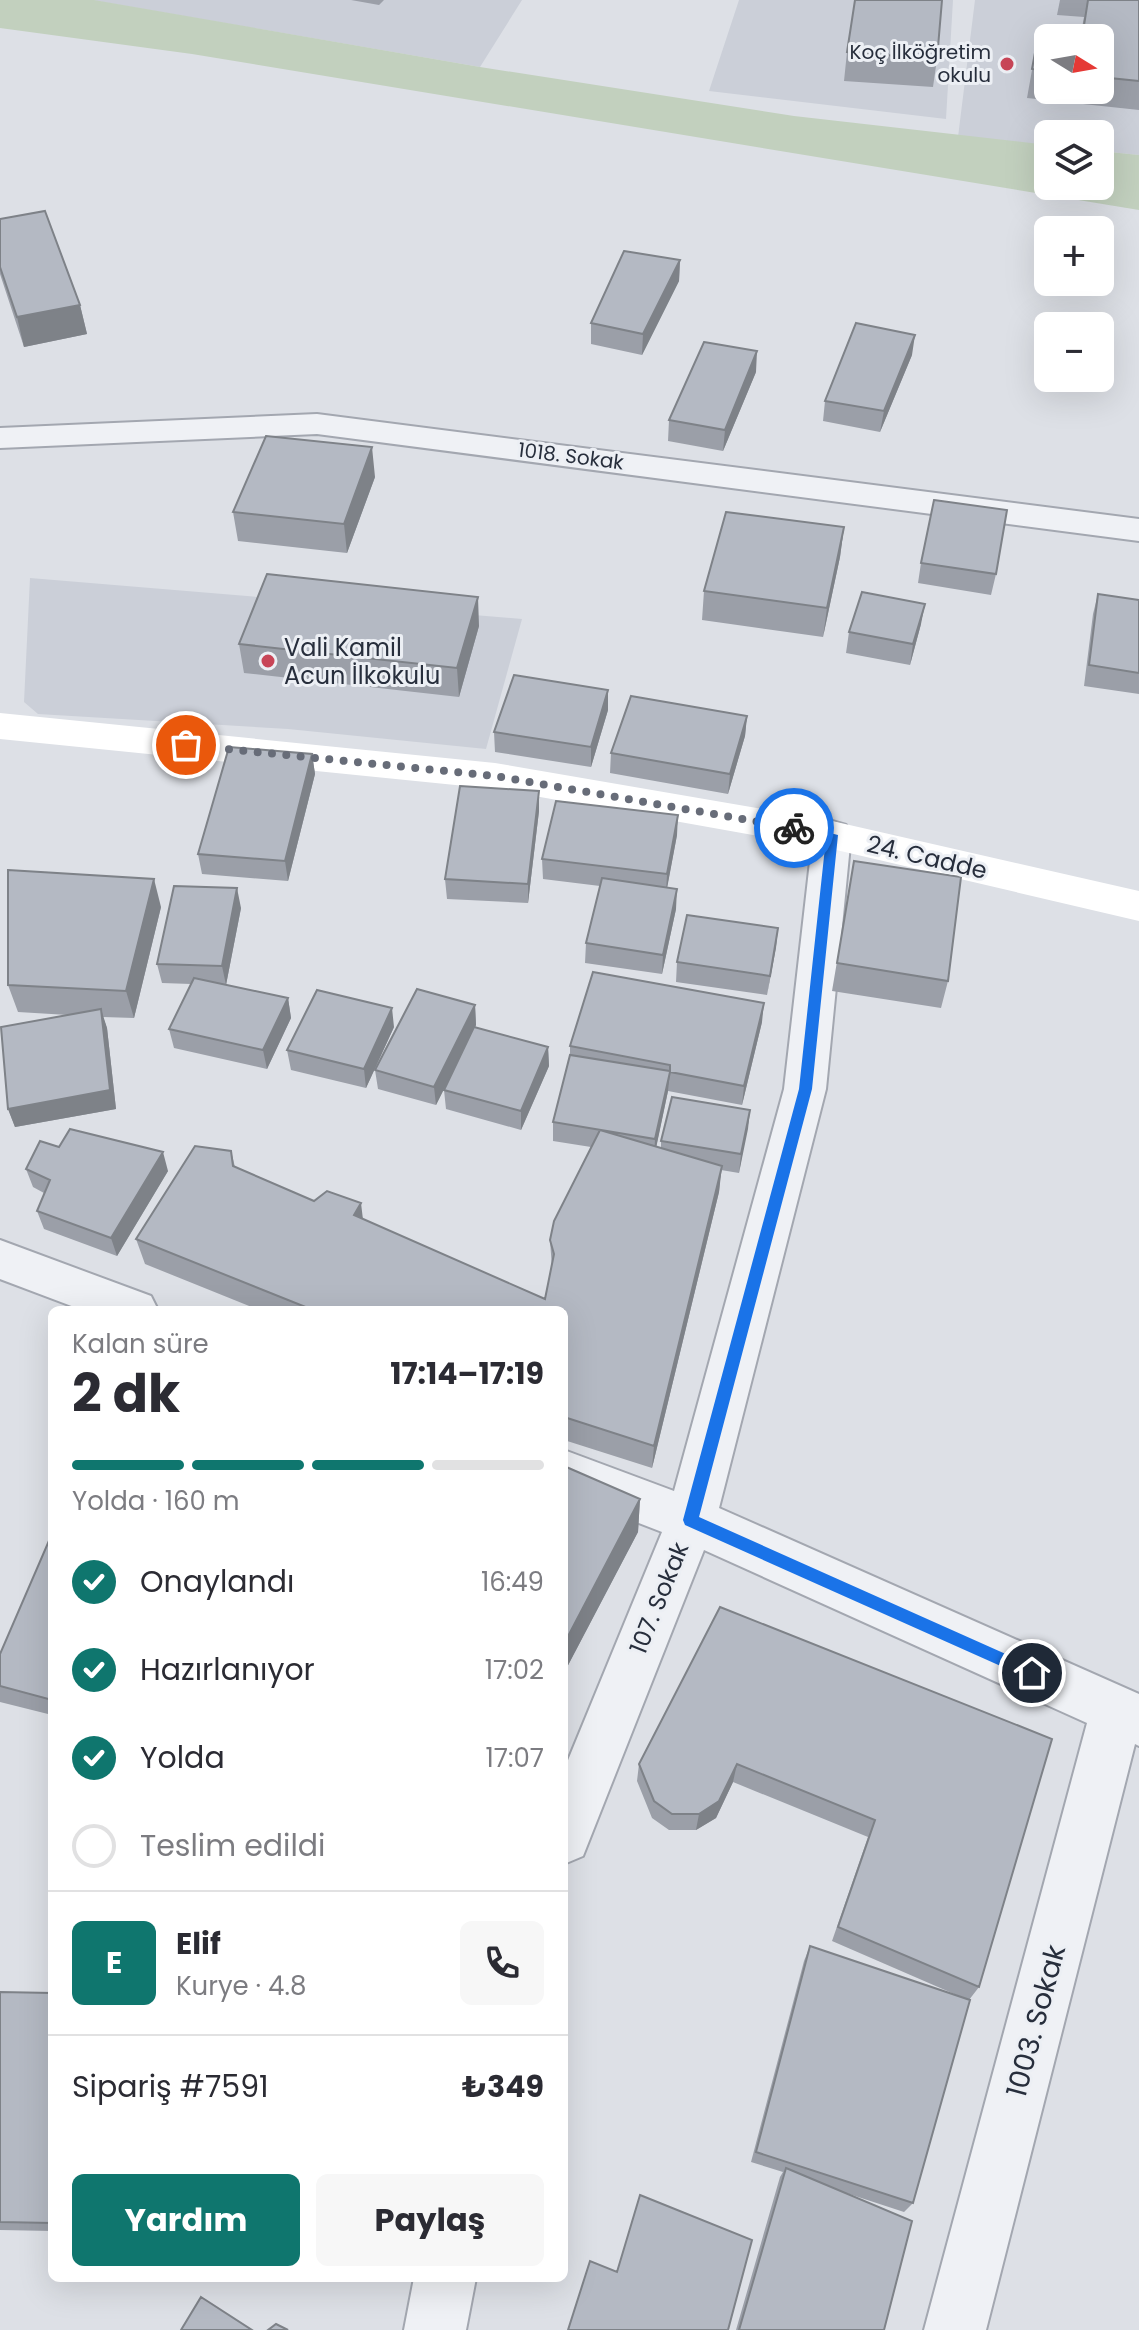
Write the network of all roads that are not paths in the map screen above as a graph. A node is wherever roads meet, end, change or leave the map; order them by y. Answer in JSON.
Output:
{"nodes":[{"id":1,"x":0,"y":438,"type":"edge"},
{"id":2,"x":1139,"y":530,"type":"edge"},
{"id":3,"x":0,"y":726,"type":"edge"},
{"id":4,"x":832,"y":835,"type":"junction"},
{"id":5,"x":1139,"y":906,"type":"edge"},
{"id":6,"x":0,"y":1259,"type":"edge"},
{"id":7,"x":124,"y":1306,"type":"edge"},
{"id":8,"x":568,"y":1474,"type":"edge"},
{"id":9,"x":691,"y":1520,"type":"junction"},
{"id":10,"x":1128,"y":1716,"type":"edge"},
{"id":11,"x":568,"y":1827,"type":"edge"},
{"id":12,"x":444,"y":2282,"type":"edge"},
{"id":13,"x":435,"y":2330,"type":"edge"},
{"id":14,"x":955,"y":2330,"type":"edge"}],
"edges":[{"from":1,"to":2,"type":"street","name":"1018. Sokak"},
{"from":3,"to":4,"type":"street","name":"24. Cadde"},
{"from":4,"to":5,"type":"street","name":"24. Cadde"},
{"from":4,"to":9,"type":"street","name":"107. Sokak"},
{"from":6,"to":7,"type":"street"},
{"from":8,"to":9,"type":"street"},
{"from":9,"to":10,"type":"street"},
{"from":9,"to":11,"type":"street","name":"107. Sokak"},
{"from":10,"to":14,"type":"street","name":"1003. Sokak"},
{"from":12,"to":13,"type":"street"}]}
